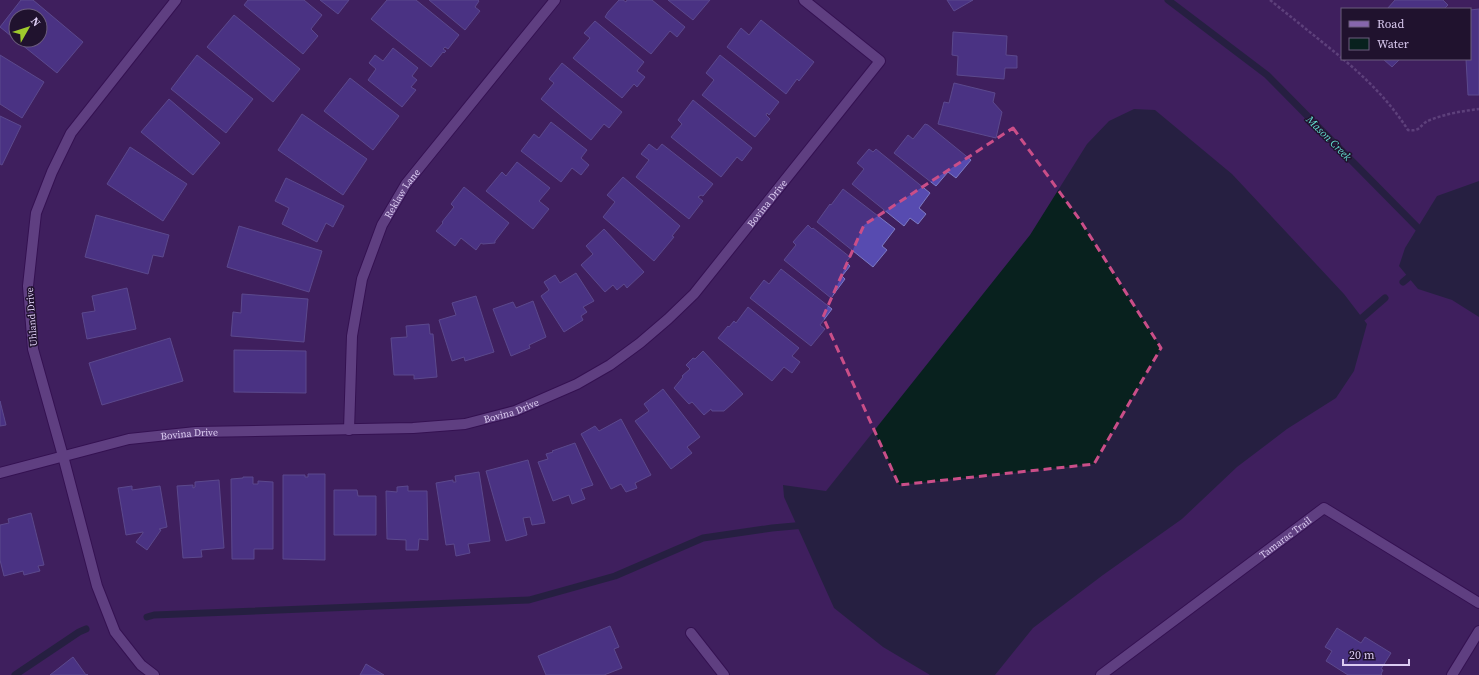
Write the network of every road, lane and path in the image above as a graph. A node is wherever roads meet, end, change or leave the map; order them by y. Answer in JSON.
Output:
{"nodes":[{"id":1,"x":176,"y":0,"type":"edge"},
{"id":2,"x":555,"y":0,"type":"edge"},
{"id":3,"x":804,"y":0,"type":"edge"},
{"id":4,"x":1270,"y":0,"type":"edge"},
{"id":5,"x":1341,"y":56,"type":"edge"},
{"id":6,"x":1345,"y":60,"type":"edge"},
{"id":7,"x":1479,"y":109,"type":"edge"},
{"id":8,"x":349,"y":430,"type":"junction"},
{"id":9,"x":63,"y":456,"type":"junction"},
{"id":10,"x":0,"y":474,"type":"edge"},
{"id":11,"x":1479,"y":603,"type":"edge"},
{"id":12,"x":1479,"y":631,"type":"edge"},
{"id":13,"x":690,"y":634,"type":"dead end"},
{"id":14,"x":154,"y":675,"type":"edge"},
{"id":15,"x":724,"y":675,"type":"edge"},
{"id":16,"x":1101,"y":675,"type":"edge"},
{"id":17,"x":1452,"y":675,"type":"edge"}],
"edges":[{"from":1,"to":9,"type":"street","name":"Uhland Drive"},
{"from":2,"to":8,"type":"street","name":"Reklaw Lane"},
{"from":3,"to":8,"type":"street","name":"Bovina Drive"},
{"from":4,"to":5,"type":"path"},
{"from":6,"to":7,"type":"path"},
{"from":8,"to":9,"type":"street","name":"Bovina Drive"},
{"from":9,"to":10,"type":"street","name":"Bovina Drive"},
{"from":9,"to":14,"type":"street","name":"Uhland Drive"},
{"from":11,"to":16,"type":"street","name":"Tamarac Trail"},
{"from":12,"to":17,"type":"street"},
{"from":13,"to":15,"type":"street"}]}
